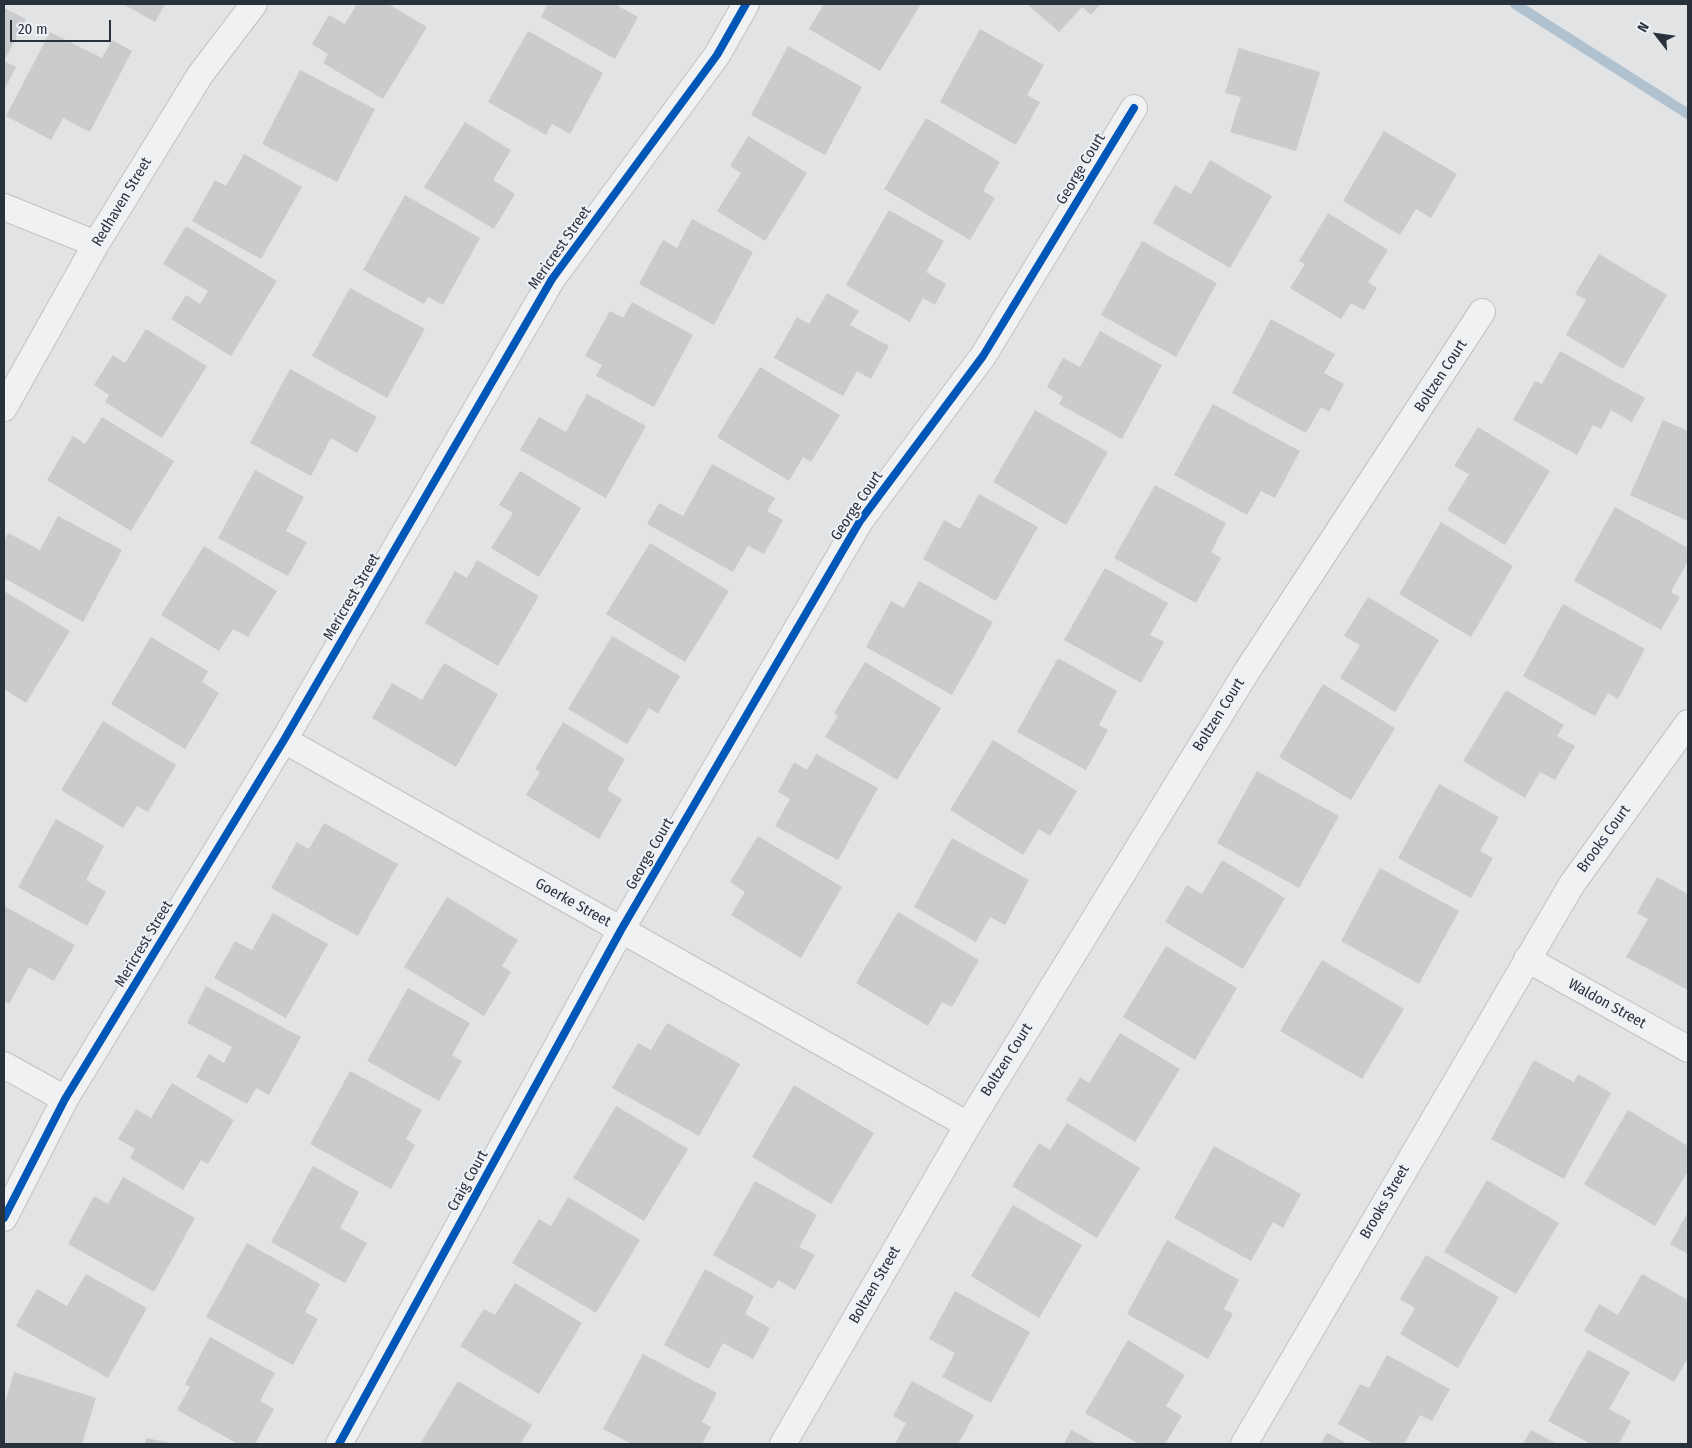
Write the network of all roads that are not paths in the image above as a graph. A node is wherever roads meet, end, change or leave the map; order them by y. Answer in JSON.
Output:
{"nodes":[{"id":1,"x":254,"y":4,"type":"edge"},
{"id":2,"x":746,"y":4,"type":"edge"},
{"id":3,"x":1134,"y":108,"type":"dead end"},
{"id":4,"x":4,"y":207,"type":"edge"},
{"id":5,"x":96,"y":244,"type":"junction"},
{"id":6,"x":1482,"y":312,"type":"dead end"},
{"id":7,"x":4,"y":408,"type":"edge"},
{"id":8,"x":1688,"y":723,"type":"edge"},
{"id":9,"x":284,"y":740,"type":"junction"},
{"id":10,"x":621,"y":930,"type":"junction"},
{"id":11,"x":1527,"y":959,"type":"junction"},
{"id":12,"x":1688,"y":1049,"type":"edge"},
{"id":13,"x":4,"y":1066,"type":"edge"},
{"id":14,"x":65,"y":1098,"type":"junction"},
{"id":15,"x":968,"y":1125,"type":"junction"},
{"id":16,"x":4,"y":1218,"type":"edge"},
{"id":17,"x":339,"y":1444,"type":"edge"},
{"id":18,"x":783,"y":1444,"type":"edge"},
{"id":19,"x":1244,"y":1444,"type":"edge"}],
"edges":[{"from":1,"to":5,"type":"street","name":"Redhaven Street"},
{"from":2,"to":9,"type":"street","name":"Mericrest Street"},
{"from":3,"to":10,"type":"street","name":"George Court"},
{"from":4,"to":5,"type":"street"},
{"from":5,"to":7,"type":"street","name":"Redhaven Street"},
{"from":6,"to":15,"type":"street","name":"Boltzen Court"},
{"from":8,"to":11,"type":"street","name":"Brooks Court"},
{"from":9,"to":10,"type":"street","name":"Goerke Street"},
{"from":9,"to":14,"type":"street","name":"Mericrest Street"},
{"from":10,"to":15,"type":"street","name":"Goerke Street"},
{"from":10,"to":17,"type":"street","name":"Craig Court"},
{"from":11,"to":12,"type":"street","name":"Waldon Street"},
{"from":11,"to":19,"type":"street","name":"Brooks Street"},
{"from":13,"to":14,"type":"street"},
{"from":14,"to":16,"type":"street","name":"Mericrest Street"},
{"from":15,"to":18,"type":"street","name":"Boltzen Street"}]}
